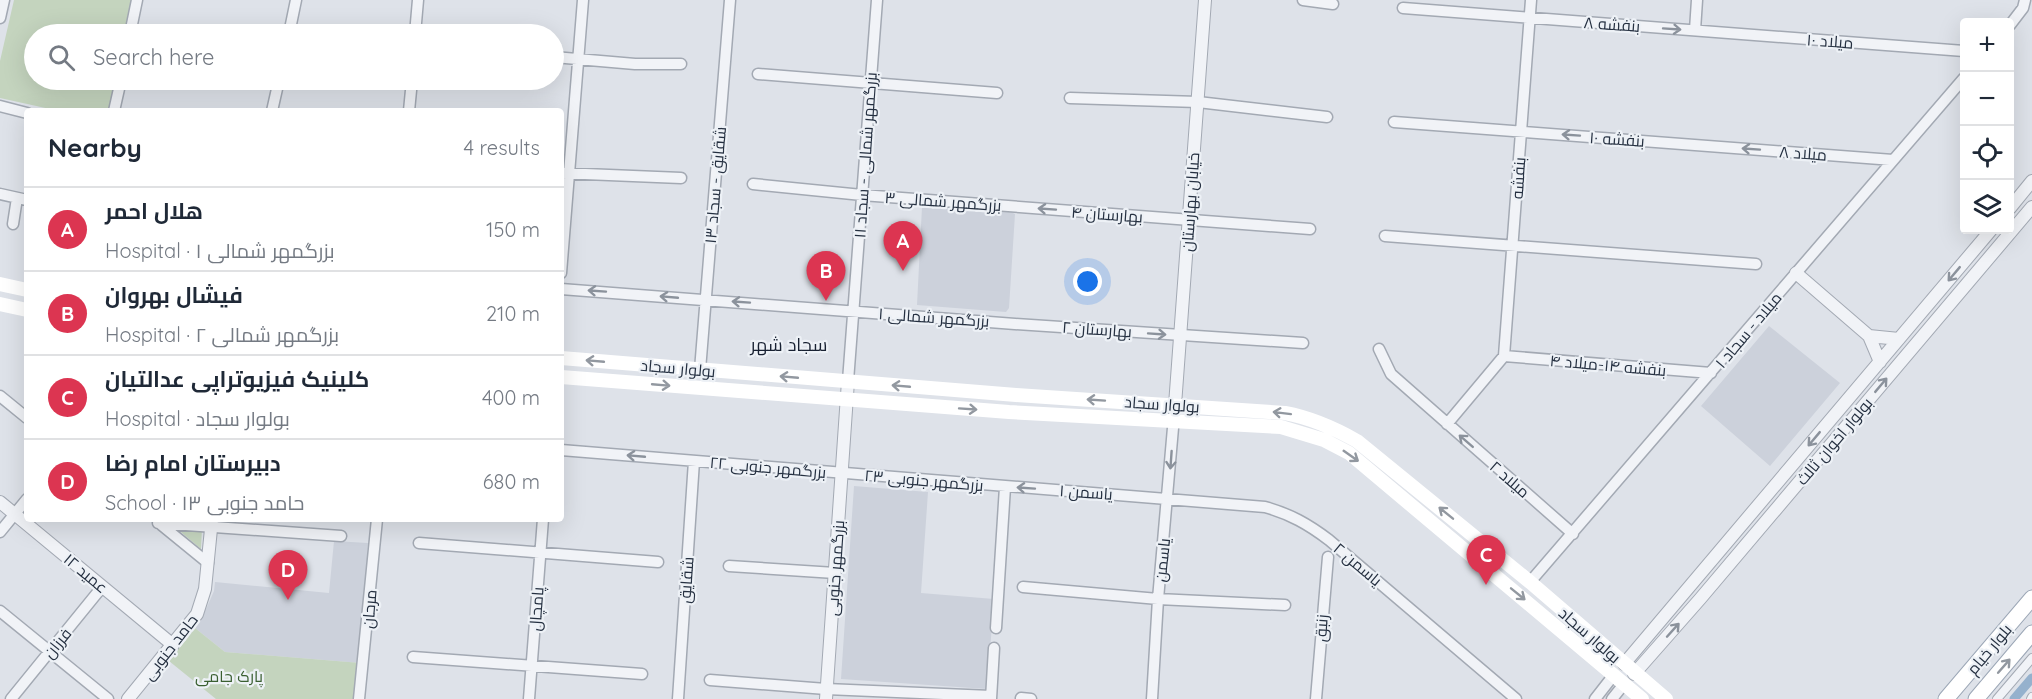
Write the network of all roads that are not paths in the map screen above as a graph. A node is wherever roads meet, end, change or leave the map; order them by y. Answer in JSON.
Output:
{"nodes":[{"id":1,"x":4,"y":0,"type":"edge"},
{"id":2,"x":137,"y":0,"type":"edge"},
{"id":3,"x":295,"y":0,"type":"edge"},
{"id":4,"x":418,"y":0,"type":"edge"},
{"id":5,"x":583,"y":0,"type":"edge"},
{"id":6,"x":730,"y":0,"type":"edge"},
{"id":7,"x":877,"y":0,"type":"edge"},
{"id":8,"x":1205,"y":0,"type":"edge"},
{"id":9,"x":1303,"y":0,"type":"edge"},
{"id":10,"x":1531,"y":0,"type":"edge"},
{"id":11,"x":1697,"y":0,"type":"edge"},
{"id":12,"x":1333,"y":4,"type":"dead end"},
{"id":13,"x":2024,"y":4,"type":"edge"},
{"id":14,"x":1403,"y":8,"type":"dead end"},
{"id":15,"x":0,"y":18,"type":"edge"},
{"id":16,"x":1530,"y":18,"type":"junction"},
{"id":17,"x":2014,"y":19,"type":"edge"},
{"id":18,"x":132,"y":24,"type":"edge"},
{"id":19,"x":291,"y":24,"type":"edge"},
{"id":20,"x":416,"y":24,"type":"edge"},
{"id":21,"x":1695,"y":30,"type":"junction"},
{"id":22,"x":1960,"y":51,"type":"edge"},
{"id":23,"x":564,"y":58,"type":"edge"},
{"id":24,"x":578,"y":60,"type":"junction"},
{"id":25,"x":681,"y":64,"type":"dead end"},
{"id":26,"x":758,"y":74,"type":"dead end"},
{"id":27,"x":870,"y":82,"type":"junction"},
{"id":28,"x":1960,"y":84,"type":"edge"},
{"id":29,"x":119,"y":90,"type":"edge"},
{"id":30,"x":277,"y":90,"type":"edge"},
{"id":31,"x":411,"y":90,"type":"edge"},
{"id":32,"x":997,"y":93,"type":"dead end"},
{"id":33,"x":1070,"y":98,"type":"dead end"},
{"id":34,"x":1198,"y":102,"type":"junction"},
{"id":35,"x":0,"y":106,"type":"edge"},
{"id":36,"x":115,"y":108,"type":"edge"},
{"id":37,"x":273,"y":108,"type":"edge"},
{"id":38,"x":409,"y":108,"type":"edge"},
{"id":39,"x":24,"y":111,"type":"edge"},
{"id":40,"x":1327,"y":117,"type":"dead end"},
{"id":41,"x":1394,"y":122,"type":"dead end"},
{"id":42,"x":1521,"y":132,"type":"junction"},
{"id":43,"x":1713,"y":146,"type":"joint"},
{"id":44,"x":1893,"y":160,"type":"junction"},
{"id":45,"x":565,"y":173,"type":"edge"},
{"id":46,"x":681,"y":178,"type":"dead end"},
{"id":47,"x":2032,"y":181,"type":"edge"},
{"id":48,"x":753,"y":184,"type":"dead end"},
{"id":49,"x":0,"y":194,"type":"edge"},
{"id":50,"x":862,"y":195,"type":"junction"},
{"id":51,"x":564,"y":198,"type":"edge"},
{"id":52,"x":22,"y":199,"type":"edge"},
{"id":53,"x":2014,"y":203,"type":"edge"},
{"id":54,"x":1024,"y":207,"type":"joint"},
{"id":55,"x":2032,"y":207,"type":"edge"},
{"id":56,"x":1189,"y":220,"type":"junction"},
{"id":57,"x":13,"y":224,"type":"dead end"},
{"id":58,"x":1310,"y":229,"type":"dead end"},
{"id":59,"x":1988,"y":234,"type":"edge"},
{"id":60,"x":1385,"y":236,"type":"dead end"},
{"id":61,"x":1512,"y":245,"type":"junction"},
{"id":62,"x":1756,"y":264,"type":"dead end"},
{"id":63,"x":1796,"y":273,"type":"junction"},
{"id":64,"x":0,"y":284,"type":"edge"},
{"id":65,"x":564,"y":288,"type":"edge"},
{"id":66,"x":24,"y":289,"type":"edge"},
{"id":67,"x":706,"y":300,"type":"junction"},
{"id":68,"x":0,"y":304,"type":"edge"},
{"id":69,"x":24,"y":309,"type":"edge"},
{"id":70,"x":853,"y":311,"type":"junction"},
{"id":71,"x":1015,"y":324,"type":"joint"},
{"id":72,"x":1903,"y":334,"type":"junction"},
{"id":73,"x":1180,"y":335,"type":"junction"},
{"id":74,"x":1869,"y":336,"type":"junction"},
{"id":75,"x":1920,"y":340,"type":"junction"},
{"id":76,"x":1303,"y":343,"type":"dead end"},
{"id":77,"x":1379,"y":349,"type":"dead end"},
{"id":78,"x":1504,"y":357,"type":"junction"},
{"id":79,"x":564,"y":358,"type":"edge"},
{"id":80,"x":1880,"y":362,"type":"junction"},
{"id":81,"x":700,"y":370,"type":"junction"},
{"id":82,"x":1712,"y":373,"type":"junction"},
{"id":83,"x":564,"y":377,"type":"edge"},
{"id":84,"x":848,"y":381,"type":"junction"},
{"id":85,"x":0,"y":396,"type":"edge"},
{"id":86,"x":847,"y":400,"type":"junction"},
{"id":87,"x":1175,"y":405,"type":"junction"},
{"id":88,"x":24,"y":416,"type":"edge"},
{"id":89,"x":1174,"y":422,"type":"junction"},
{"id":90,"x":1447,"y":424,"type":"junction"},
{"id":91,"x":564,"y":450,"type":"edge"},
{"id":92,"x":694,"y":461,"type":"junction"},
{"id":93,"x":842,"y":473,"type":"junction"},
{"id":94,"x":1005,"y":487,"type":"junction"},
{"id":95,"x":1168,"y":498,"type":"junction"},
{"id":96,"x":0,"y":502,"type":"edge"},
{"id":97,"x":24,"y":503,"type":"edge"},
{"id":98,"x":15,"y":514,"type":"junction"},
{"id":99,"x":24,"y":522,"type":"edge"},
{"id":100,"x":25,"y":522,"type":"edge"},
{"id":101,"x":157,"y":522,"type":"edge"},
{"id":102,"x":212,"y":522,"type":"edge"},
{"id":103,"x":377,"y":522,"type":"edge"},
{"id":104,"x":543,"y":522,"type":"edge"},
{"id":105,"x":0,"y":532,"type":"edge"},
{"id":106,"x":1573,"y":534,"type":"junction"},
{"id":107,"x":341,"y":536,"type":"dead end"},
{"id":108,"x":419,"y":543,"type":"dead end"},
{"id":109,"x":540,"y":552,"type":"junction"},
{"id":110,"x":1328,"y":557,"type":"dead end"},
{"id":111,"x":658,"y":562,"type":"dead end"},
{"id":112,"x":208,"y":563,"type":"junction"},
{"id":113,"x":729,"y":566,"type":"dead end"},
{"id":114,"x":835,"y":573,"type":"junction"},
{"id":115,"x":1530,"y":582,"type":"junction"},
{"id":116,"x":102,"y":587,"type":"junction"},
{"id":117,"x":1023,"y":587,"type":"dead end"},
{"id":118,"x":2032,"y":598,"type":"edge"},
{"id":119,"x":1158,"y":599,"type":"junction"},
{"id":120,"x":1285,"y":605,"type":"dead end"},
{"id":121,"x":3,"y":613,"type":"edge"},
{"id":122,"x":996,"y":628,"type":"dead end"},
{"id":123,"x":2032,"y":633,"type":"edge"},
{"id":124,"x":172,"y":645,"type":"junction"},
{"id":125,"x":994,"y":648,"type":"dead end"},
{"id":126,"x":50,"y":651,"type":"junction"},
{"id":127,"x":413,"y":657,"type":"dead end"},
{"id":128,"x":2032,"y":658,"type":"edge"},
{"id":129,"x":532,"y":666,"type":"junction"},
{"id":130,"x":1629,"y":669,"type":"junction"},
{"id":131,"x":642,"y":675,"type":"dead end"},
{"id":132,"x":710,"y":680,"type":"dead end"},
{"id":133,"x":1619,"y":680,"type":"junction"},
{"id":134,"x":826,"y":694,"type":"edge"},
{"id":135,"x":991,"y":698,"type":"edge"},
{"id":136,"x":11,"y":699,"type":"edge"},
{"id":137,"x":108,"y":699,"type":"edge"},
{"id":138,"x":128,"y":699,"type":"edge"},
{"id":139,"x":359,"y":699,"type":"edge"},
{"id":140,"x":529,"y":699,"type":"edge"},
{"id":141,"x":678,"y":699,"type":"edge"},
{"id":142,"x":1152,"y":699,"type":"edge"},
{"id":143,"x":1316,"y":699,"type":"edge"},
{"id":144,"x":1516,"y":699,"type":"edge"},
{"id":145,"x":1595,"y":699,"type":"edge"},
{"id":146,"x":1612,"y":699,"type":"edge"},
{"id":147,"x":1642,"y":699,"type":"edge"},
{"id":148,"x":1666,"y":699,"type":"edge"},
{"id":149,"x":1946,"y":699,"type":"edge"},
{"id":150,"x":1976,"y":699,"type":"edge"},
{"id":151,"x":1997,"y":699,"type":"edge"}],
"edges":[{"from":1,"to":15,"type":"street"},
{"from":2,"to":18,"type":"street"},
{"from":3,"to":19,"type":"street"},
{"from":4,"to":20,"type":"street"},
{"from":5,"to":24,"type":"street"},
{"from":6,"to":67,"type":"street","name":"شقایق - سجاد ۱۳"},
{"from":7,"to":27,"type":"street","name":"بزرگمهر شمالی - سجاد ۱۱"},
{"from":8,"to":34,"type":"street","name":"خیابان بهارستان"},
{"from":9,"to":12,"type":"street"},
{"from":10,"to":16,"type":"street","name":"بنفشه"},
{"from":11,"to":21,"type":"street"},
{"from":13,"to":17,"type":"street"},
{"from":14,"to":16,"type":"street","name":"بنفشه ۸"},
{"from":16,"to":21,"type":"street","name":"بنفشه ۸","one_way":true},
{"from":16,"to":42,"type":"street","name":"بنفشه"},
{"from":21,"to":22,"type":"street","name":"میلاد ۱۰"},
{"from":23,"to":24,"type":"street"},
{"from":24,"to":25,"type":"street"},
{"from":24,"to":45,"type":"street"},
{"from":26,"to":27,"type":"street"},
{"from":27,"to":32,"type":"street"},
{"from":27,"to":50,"type":"street","name":"بزرگمهر شمالی - سجاد ۱۱"},
{"from":28,"to":44,"type":"street","name":"میلاد - سجاد ۱"},
{"from":29,"to":36,"type":"street"},
{"from":30,"to":37,"type":"street"},
{"from":31,"to":38,"type":"street"},
{"from":33,"to":34,"type":"street"},
{"from":34,"to":40,"type":"street"},
{"from":34,"to":56,"type":"street","name":"خیابان بهارستان"},
{"from":35,"to":39,"type":"street"},
{"from":41,"to":42,"type":"street","name":"بنفشه ۱۰"},
{"from":43,"to":42,"type":"street","name":"بنفشه ۱۰","one_way":true},
{"from":42,"to":61,"type":"street","name":"بنفشه"},
{"from":44,"to":43,"type":"street","name":"میلاد ۸","one_way":true},
{"from":44,"to":63,"type":"street","name":"میلاد - سجاد ۱"},
{"from":45,"to":46,"type":"street"},
{"from":45,"to":51,"type":"street"},
{"from":47,"to":53,"type":"street"},
{"from":48,"to":50,"type":"street","name":"بزرگمهر شمالی ۳"},
{"from":49,"to":52,"type":"street"},
{"from":50,"to":54,"type":"street","name":"بزرگمهر شمالی ۳"},
{"from":50,"to":70,"type":"street","name":"بزرگمهر شمالی - سجاد ۱۱"},
{"from":52,"to":57,"type":"street"},
{"from":56,"to":54,"type":"street","name":"بهارستان ۴","one_way":true},
{"from":55,"to":75,"type":"street","name":"بولوار اخوان ثالث"},
{"from":56,"to":58,"type":"street","name":"بهارستان ۴"},
{"from":56,"to":73,"type":"street","name":"خیابان بهارستان"},
{"from":59,"to":72,"type":"street","one_way":true},
{"from":60,"to":61,"type":"street"},
{"from":61,"to":62,"type":"street"},
{"from":61,"to":78,"type":"street","name":"بنفشه"},
{"from":63,"to":74,"type":"street"},
{"from":63,"to":82,"type":"street","name":"میلاد - سجاد ۱"},
{"from":64,"to":66,"type":"main road"},
{"from":67,"to":65,"type":"street","name":"بزرگمهر شمالی ۱","one_way":true},
{"from":70,"to":67,"type":"street","name":"بزرگمهر شمالی ۱","one_way":true},
{"from":67,"to":81,"type":"street","name":"شقایق - سجاد ۱۳"},
{"from":68,"to":69,"type":"main road"},
{"from":70,"to":71,"type":"street","name":"بزرگمهر شمالی ۱"},
{"from":70,"to":84,"type":"street","name":"بزرگمهر شمالی - سجاد ۱۱"},
{"from":71,"to":73,"type":"street","name":"بهارستان ۲","one_way":true},
{"from":72,"to":74,"type":"street"},
{"from":72,"to":75,"type":"street"},
{"from":72,"to":80,"type":"street"},
{"from":73,"to":76,"type":"street","name":"بهارستان ۲"},
{"from":73,"to":87,"type":"street","name":"خیابان بهارستان"},
{"from":74,"to":80,"type":"street"},
{"from":130,"to":75,"type":"street","name":"بولوار اخوان ثالث","one_way":true},
{"from":77,"to":90,"type":"street","name":"میلاد ۲"},
{"from":78,"to":82,"type":"street","name":"بنفشه ۱۴-میلاد ۴"},
{"from":78,"to":90,"type":"street"},
{"from":81,"to":79,"type":"main road","name":"بولوار سجاد","one_way":true},
{"from":80,"to":130,"type":"street","one_way":true},
{"from":84,"to":81,"type":"main road","name":"بولوار سجاد","one_way":true},
{"from":82,"to":106,"type":"street","name":"میلاد - سجاد ۱"},
{"from":83,"to":86,"type":"main road","name":"بولوار سجاد","one_way":true},
{"from":84,"to":86,"type":"street","name":"بزرگمهر جنوبی"},
{"from":87,"to":84,"type":"main road","name":"بولوار سجاد","one_way":true},
{"from":85,"to":88,"type":"street"},
{"from":86,"to":89,"type":"main road","name":"بولوار سجاد","one_way":true},
{"from":86,"to":93,"type":"street","name":"بزرگمهر جنوبی"},
{"from":87,"to":89,"type":"street","name":"یاسمن"},
{"from":115,"to":87,"type":"main road","name":"بولوار سجاد","one_way":true},
{"from":89,"to":95,"type":"street","name":"یاسمن","one_way":true},
{"from":89,"to":133,"type":"main road","name":"بولوار سجاد","one_way":true},
{"from":106,"to":90,"type":"street","name":"میلاد ۲","one_way":true},
{"from":92,"to":91,"type":"street","name":"بزرگمهر جنوبی ۲۲","one_way":true},
{"from":92,"to":93,"type":"street","name":"بزرگمهر جنوبی ۲۲"},
{"from":92,"to":141,"type":"street","name":"شقایق"},
{"from":93,"to":94,"type":"street","name":"بزرگمهر جنوبی ۲۳"},
{"from":93,"to":114,"type":"street","name":"بزرگمهر جنوبی"},
{"from":95,"to":94,"type":"street","name":"یاسمن ۱","one_way":true},
{"from":94,"to":122,"type":"street"},
{"from":95,"to":119,"type":"street","name":"یاسمن"},
{"from":95,"to":144,"type":"street","name":"یاسمن ۲"},
{"from":96,"to":98,"type":"street","name":"عمید ۱۲"},
{"from":97,"to":98,"type":"street"},
{"from":98,"to":99,"type":"street","name":"عمید ۱۲"},
{"from":98,"to":105,"type":"street"},
{"from":100,"to":116,"type":"street","name":"عمید ۱۲"},
{"from":101,"to":112,"type":"street"},
{"from":102,"to":107,"type":"street"},
{"from":102,"to":112,"type":"street","name":"حامد جنوبی"},
{"from":103,"to":139,"type":"street","name":"مرجان"},
{"from":104,"to":109,"type":"street","name":"پامچال"},
{"from":106,"to":115,"type":"street","name":"میلاد - سجاد ۱"},
{"from":108,"to":109,"type":"street"},
{"from":109,"to":111,"type":"street"},
{"from":109,"to":129,"type":"street","name":"پامچال"},
{"from":110,"to":143,"type":"street","name":"زنبق"},
{"from":112,"to":124,"type":"street","name":"حامد جنوبی"},
{"from":113,"to":114,"type":"street"},
{"from":114,"to":134,"type":"street","name":"بزرگمهر جنوبی"},
{"from":115,"to":130,"type":"main road","name":"بولوار سجاد"},
{"from":116,"to":124,"type":"street","name":"عمید ۱۲"},
{"from":116,"to":126,"type":"street","name":"فرزان"},
{"from":117,"to":119,"type":"street"},
{"from":118,"to":149,"type":"main road","name":"بلوار خیام"},
{"from":119,"to":120,"type":"street"},
{"from":119,"to":142,"type":"street","name":"یاسمن"},
{"from":121,"to":126,"type":"street"},
{"from":150,"to":123,"type":"main road","name":"بلوار خیام","one_way":true},
{"from":124,"to":138,"type":"street","name":"حامد جنوبی"},
{"from":125,"to":135,"type":"street"},
{"from":126,"to":136,"type":"street","name":"فرزان"},
{"from":126,"to":137,"type":"street"},
{"from":127,"to":129,"type":"street"},
{"from":128,"to":151,"type":"street"},
{"from":129,"to":131,"type":"street"},
{"from":129,"to":140,"type":"street","name":"پامچال"},
{"from":130,"to":133,"type":"main road"},
{"from":130,"to":148,"type":"main road","name":"بولوار سجاد"},
{"from":132,"to":134,"type":"street"},
{"from":133,"to":145,"type":"street"},
{"from":133,"to":146,"type":"street"},
{"from":133,"to":147,"type":"main road","name":"بولوار سجاد"},
{"from":134,"to":135,"type":"street"}]}
